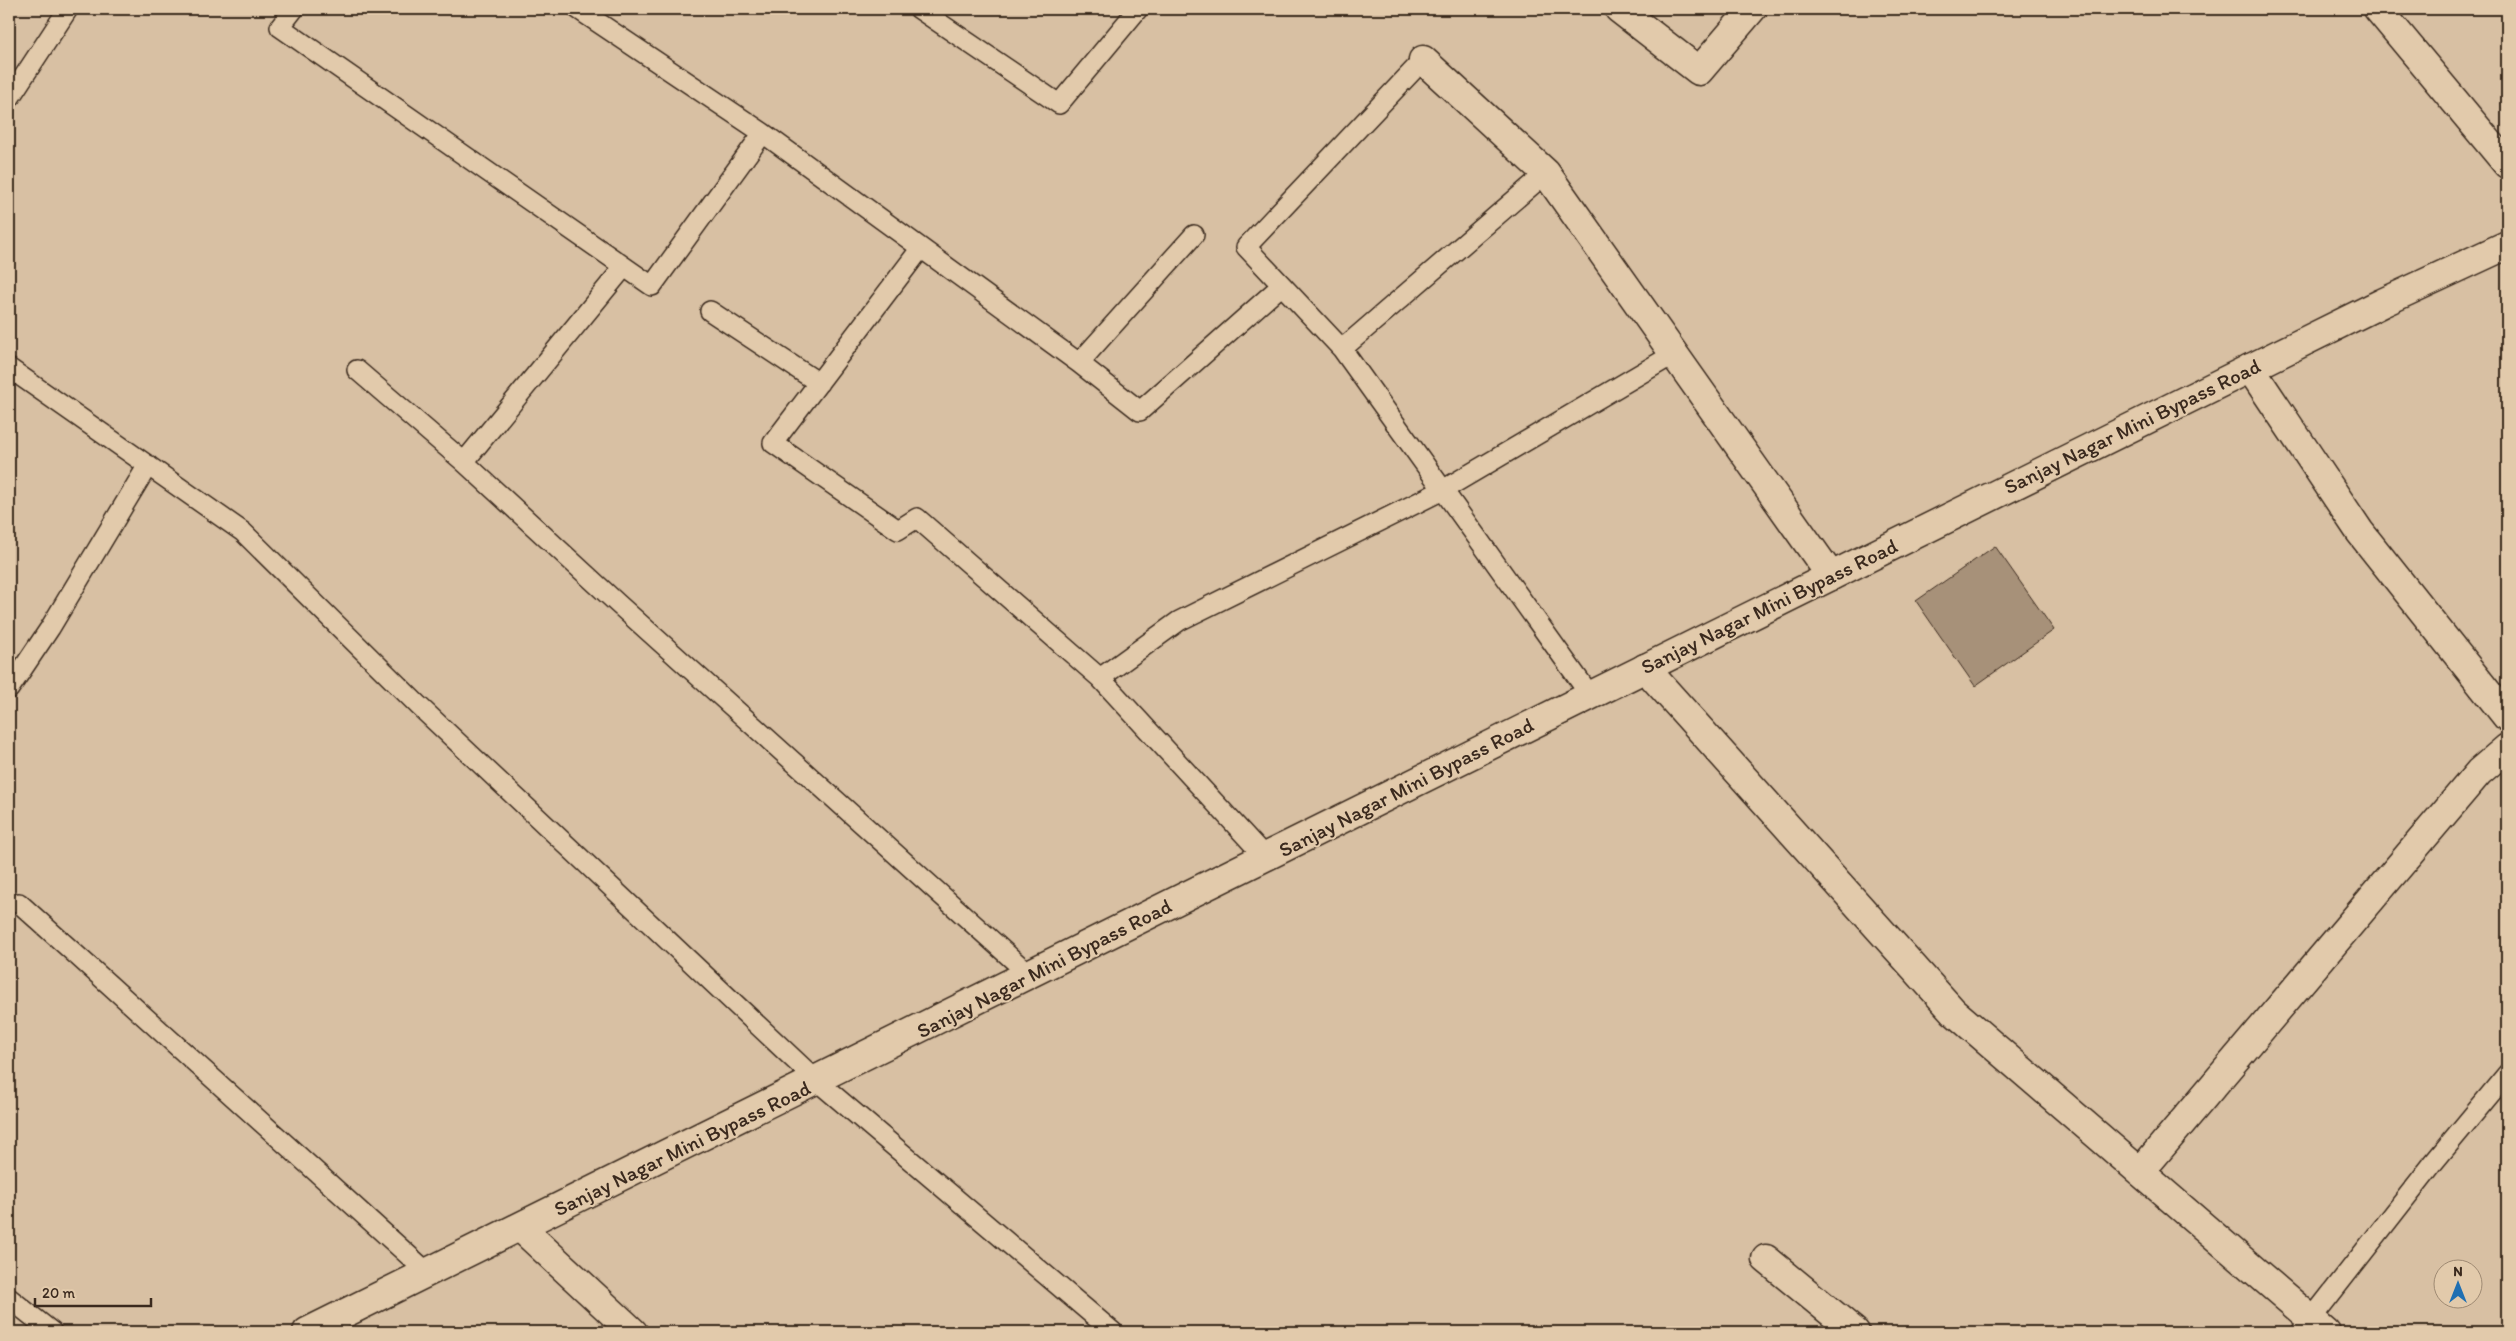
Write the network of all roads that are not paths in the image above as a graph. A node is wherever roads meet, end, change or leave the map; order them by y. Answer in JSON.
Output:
{"nodes":[{"id":1,"x":68,"y":9,"type":"edge"},
{"id":2,"x":294,"y":9,"type":"edge"},
{"id":3,"x":920,"y":9,"type":"edge"},
{"id":4,"x":1138,"y":9,"type":"edge"},
{"id":5,"x":1619,"y":9,"type":"edge"},
{"id":6,"x":1752,"y":9,"type":"edge"},
{"id":7,"x":2378,"y":9,"type":"edge"},
{"id":8,"x":585,"y":10,"type":"edge"},
{"id":9,"x":1423,"y":60,"type":"joint"},
{"id":10,"x":9,"y":99,"type":"edge"},
{"id":11,"x":763,"y":133,"type":"junction"},
{"id":12,"x":2507,"y":164,"type":"edge"},
{"id":13,"x":1546,"y":173,"type":"junction"},
{"id":14,"x":1194,"y":235,"type":"dead end"},
{"id":15,"x":2507,"y":245,"type":"edge"},
{"id":16,"x":921,"y":248,"type":"junction"},
{"id":17,"x":624,"y":267,"type":"junction"},
{"id":18,"x":1282,"y":285,"type":"junction"},
{"id":19,"x":710,"y":310,"type":"dead end"},
{"id":20,"x":1342,"y":349,"type":"junction"},
{"id":21,"x":1674,"y":354,"type":"junction"},
{"id":22,"x":1079,"y":363,"type":"junction"},
{"id":23,"x":9,"y":368,"type":"edge"},
{"id":24,"x":2250,"y":368,"type":"junction"},
{"id":25,"x":357,"y":370,"type":"dead end"},
{"id":26,"x":818,"y":383,"type":"junction"},
{"id":27,"x":464,"y":462,"type":"junction"},
{"id":28,"x":148,"y":465,"type":"junction"},
{"id":29,"x":1441,"y":491,"type":"junction"},
{"id":30,"x":1831,"y":576,"type":"junction"},
{"id":31,"x":1645,"y":668,"type":"junction"},
{"id":32,"x":1100,"y":678,"type":"junction"},
{"id":33,"x":9,"y":689,"type":"edge"},
{"id":34,"x":1590,"y":695,"type":"junction"},
{"id":35,"x":2507,"y":717,"type":"edge"},
{"id":36,"x":2507,"y":748,"type":"edge"},
{"id":37,"x":1265,"y":857,"type":"junction"},
{"id":38,"x":19,"y":902,"type":"dead end"},
{"id":39,"x":1030,"y":975,"type":"junction"},
{"id":40,"x":2507,"y":1074,"type":"edge"},
{"id":41,"x":817,"y":1081,"type":"junction"},
{"id":42,"x":2140,"y":1172,"type":"junction"},
{"id":43,"x":521,"y":1228,"type":"junction"},
{"id":44,"x":1766,"y":1259,"type":"dead end"},
{"id":45,"x":428,"y":1273,"type":"junction"},
{"id":46,"x":9,"y":1298,"type":"edge"},
{"id":47,"x":2313,"y":1328,"type":"edge"},
{"id":48,"x":52,"y":1332,"type":"edge"},
{"id":49,"x":307,"y":1332,"type":"edge"},
{"id":50,"x":633,"y":1332,"type":"edge"},
{"id":51,"x":1113,"y":1332,"type":"edge"},
{"id":52,"x":1855,"y":1332,"type":"edge"}],
"edges":[{"from":1,"to":10,"type":"lane"},
{"from":2,"to":17,"type":"lane"},
{"from":3,"to":4,"type":"lane"},
{"from":5,"to":6,"type":"street"},
{"from":7,"to":12,"type":"street"},
{"from":8,"to":11,"type":"lane"},
{"from":9,"to":13,"type":"street"},
{"from":9,"to":18,"type":"lane"},
{"from":11,"to":16,"type":"lane"},
{"from":11,"to":17,"type":"lane"},
{"from":13,"to":20,"type":"lane"},
{"from":13,"to":21,"type":"street"},
{"from":14,"to":22,"type":"lane"},
{"from":15,"to":24,"type":"street","name":"Sanjay Nagar Mini Bypass Road"},
{"from":16,"to":22,"type":"lane"},
{"from":16,"to":26,"type":"lane"},
{"from":17,"to":27,"type":"lane"},
{"from":18,"to":20,"type":"lane"},
{"from":18,"to":22,"type":"lane"},
{"from":19,"to":26,"type":"lane"},
{"from":20,"to":29,"type":"lane"},
{"from":21,"to":29,"type":"lane"},
{"from":21,"to":30,"type":"street"},
{"from":23,"to":28,"type":"lane"},
{"from":24,"to":30,"type":"street","name":"Sanjay Nagar Mini Bypass Road"},
{"from":24,"to":35,"type":"street"},
{"from":25,"to":27,"type":"lane"},
{"from":26,"to":32,"type":"lane"},
{"from":27,"to":39,"type":"lane"},
{"from":28,"to":33,"type":"lane"},
{"from":28,"to":41,"type":"lane"},
{"from":29,"to":32,"type":"lane"},
{"from":29,"to":34,"type":"lane"},
{"from":30,"to":31,"type":"street","name":"Sanjay Nagar Mini Bypass Road"},
{"from":31,"to":34,"type":"street","name":"Sanjay Nagar Mini Bypass Road"},
{"from":31,"to":42,"type":"street"},
{"from":32,"to":37,"type":"lane"},
{"from":34,"to":37,"type":"street","name":"Sanjay Nagar Mini Bypass Road"},
{"from":36,"to":42,"type":"street"},
{"from":37,"to":39,"type":"street","name":"Sanjay Nagar Mini Bypass Road"},
{"from":38,"to":45,"type":"lane"},
{"from":39,"to":41,"type":"street","name":"Sanjay Nagar Mini Bypass Road"},
{"from":40,"to":47,"type":"lane"},
{"from":41,"to":43,"type":"street","name":"Sanjay Nagar Mini Bypass Road"},
{"from":41,"to":51,"type":"lane"},
{"from":42,"to":47,"type":"street"},
{"from":43,"to":45,"type":"street","name":"Sanjay Nagar Mini Bypass Road"},
{"from":43,"to":50,"type":"street"},
{"from":44,"to":52,"type":"street"},
{"from":45,"to":49,"type":"street","name":"Sanjay Nagar Mini Bypass Road"},
{"from":46,"to":48,"type":"lane"}]}
